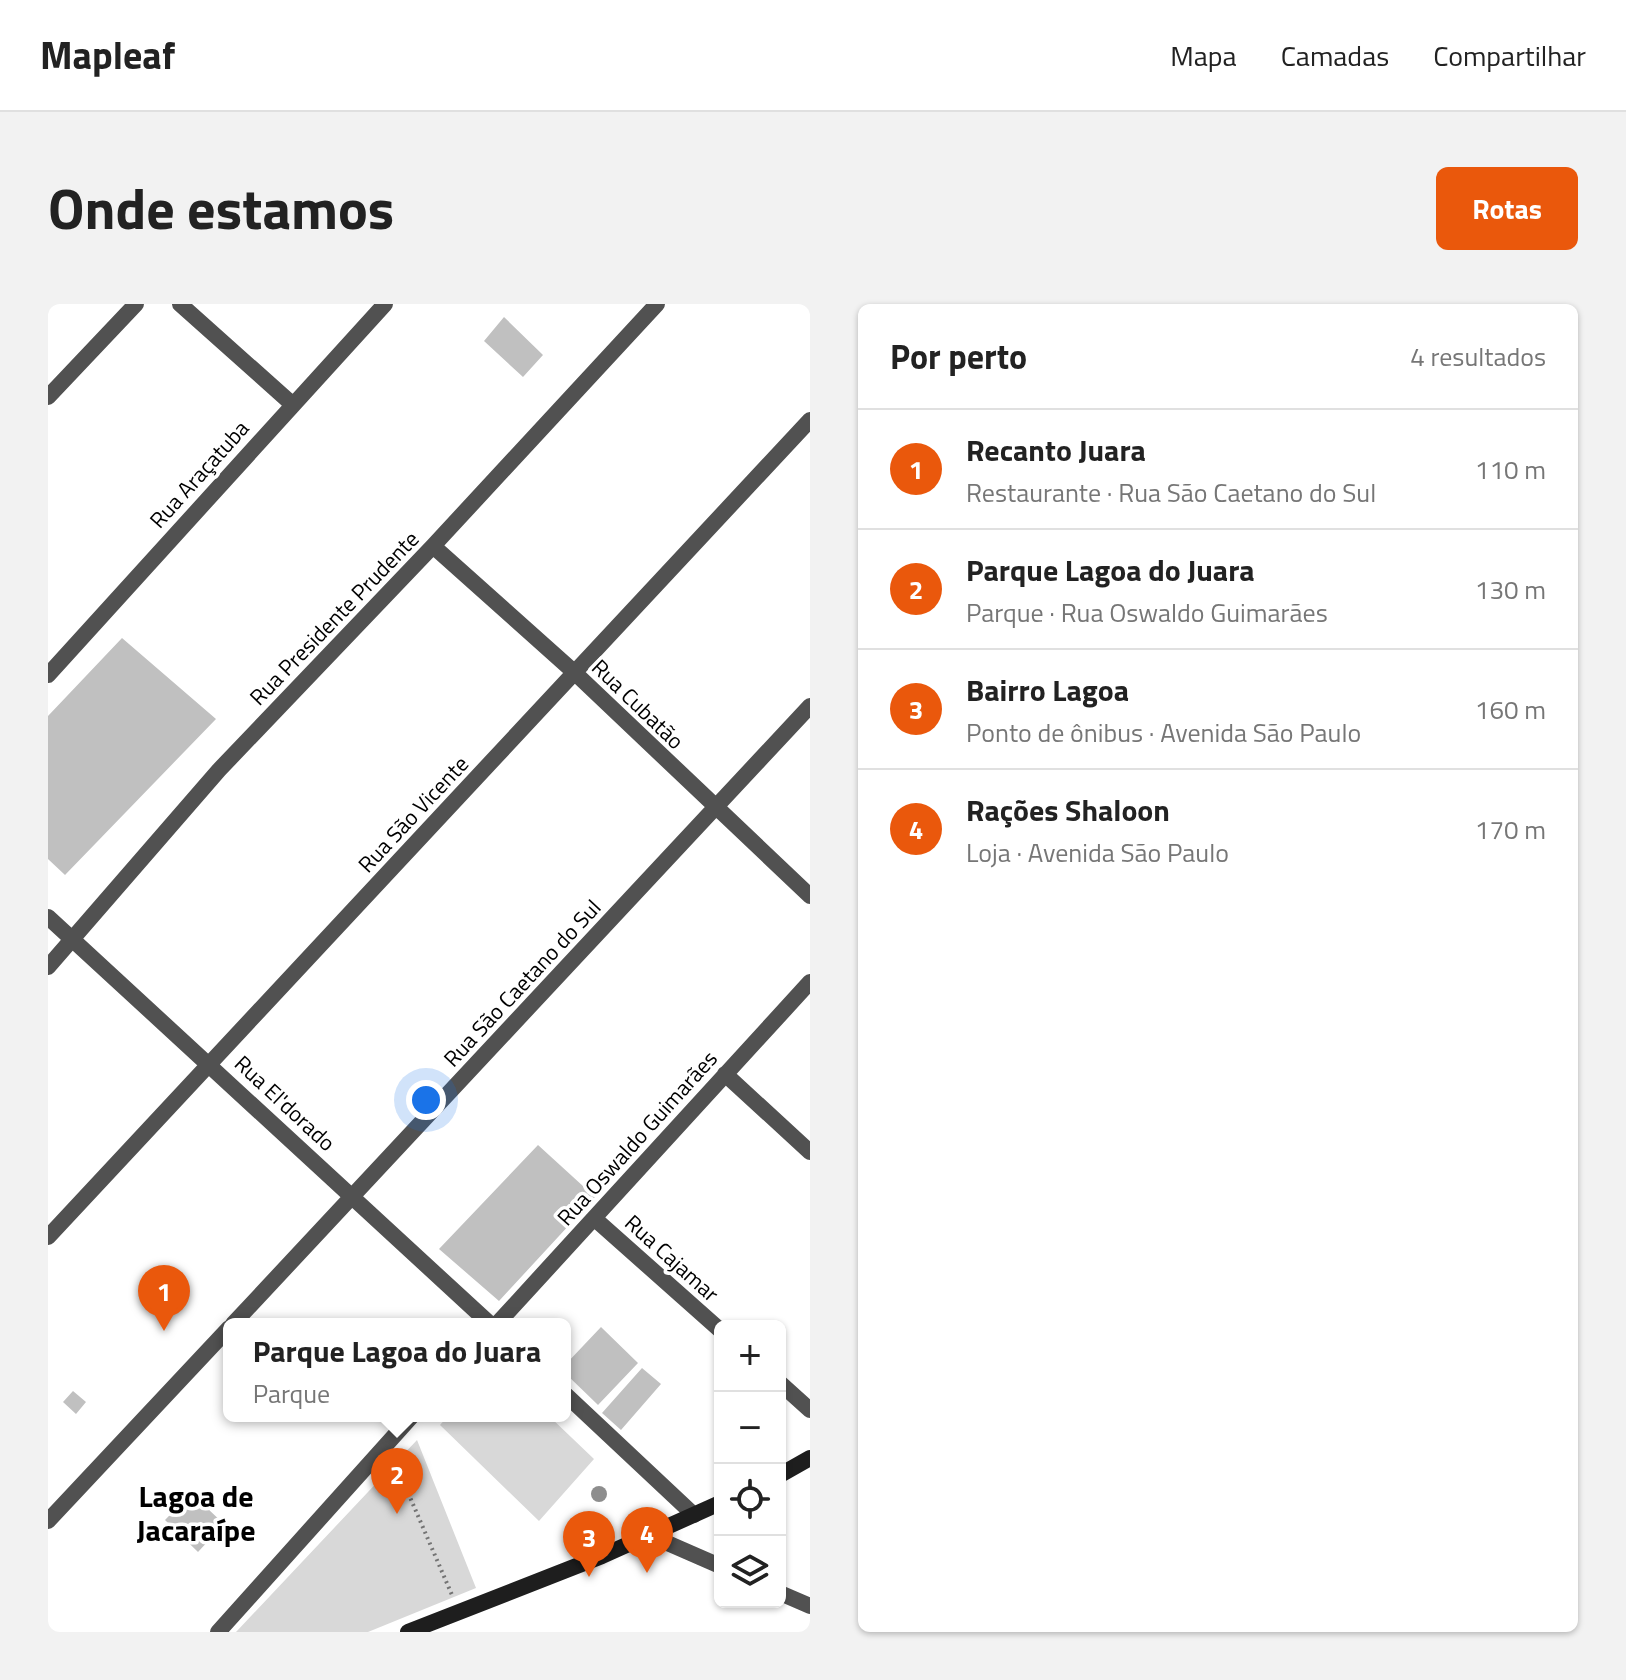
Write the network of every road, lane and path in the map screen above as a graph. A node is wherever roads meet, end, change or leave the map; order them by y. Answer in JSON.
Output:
{"nodes":[{"id":1,"x":136,"y":304,"type":"edge"},
{"id":2,"x":180,"y":304,"type":"edge"},
{"id":3,"x":385,"y":304,"type":"edge"},
{"id":4,"x":657,"y":304,"type":"edge"},
{"id":5,"x":48,"y":397,"type":"edge"},
{"id":6,"x":292,"y":404,"type":"junction"},
{"id":7,"x":810,"y":420,"type":"edge"},
{"id":8,"x":433,"y":546,"type":"junction"},
{"id":9,"x":574,"y":672,"type":"junction"},
{"id":10,"x":48,"y":675,"type":"edge"},
{"id":11,"x":810,"y":706,"type":"edge"},
{"id":12,"x":715,"y":808,"type":"junction"},
{"id":13,"x":810,"y":896,"type":"edge"},
{"id":14,"x":48,"y":917,"type":"edge"},
{"id":15,"x":73,"y":940,"type":"junction"},
{"id":16,"x":48,"y":967,"type":"edge"},
{"id":17,"x":810,"y":982,"type":"edge"},
{"id":18,"x":211,"y":1063,"type":"junction"},
{"id":19,"x":725,"y":1074,"type":"junction"},
{"id":20,"x":810,"y":1152,"type":"edge"},
{"id":21,"x":353,"y":1196,"type":"junction"},
{"id":22,"x":595,"y":1219,"type":"junction"},
{"id":23,"x":48,"y":1237,"type":"edge"},
{"id":24,"x":239,"y":1318,"type":"edge"},
{"id":25,"x":484,"y":1318,"type":"edge"},
{"id":26,"x":503,"y":1318,"type":"edge"},
{"id":27,"x":714,"y":1325,"type":"edge"},
{"id":28,"x":223,"y":1335,"type":"edge"},
{"id":29,"x":786,"y":1388,"type":"edge"},
{"id":30,"x":571,"y":1400,"type":"edge"},
{"id":31,"x":810,"y":1410,"type":"edge"},
{"id":32,"x":406,"y":1422,"type":"edge"},
{"id":33,"x":387,"y":1443,"type":"junction"},
{"id":34,"x":810,"y":1458,"type":"edge"},
{"id":35,"x":786,"y":1472,"type":"edge"},
{"id":36,"x":714,"y":1506,"type":"edge"},
{"id":37,"x":694,"y":1515,"type":"junction"},
{"id":38,"x":48,"y":1521,"type":"edge"},
{"id":39,"x":649,"y":1535,"type":"junction"},
{"id":40,"x":714,"y":1563,"type":"edge"},
{"id":41,"x":786,"y":1596,"type":"edge"},
{"id":42,"x":810,"y":1606,"type":"edge"},
{"id":43,"x":459,"y":1611,"type":"junction"},
{"id":44,"x":218,"y":1632,"type":"edge"},
{"id":45,"x":408,"y":1632,"type":"edge"}],
"edges":[{"from":1,"to":5,"type":"street"},
{"from":2,"to":6,"type":"street"},
{"from":3,"to":6,"type":"street","name":"Rua Araçatuba"},
{"from":4,"to":8,"type":"street","name":"Rua Presidente Prudente"},
{"from":6,"to":10,"type":"street","name":"Rua Araçatuba"},
{"from":7,"to":9,"type":"street","name":"Rua São Vicente"},
{"from":8,"to":9,"type":"street","name":"Rua Cubatão"},
{"from":8,"to":15,"type":"street","name":"Rua Presidente Prudente"},
{"from":9,"to":12,"type":"street","name":"Rua Cubatão"},
{"from":9,"to":18,"type":"street","name":"Rua São Vicente"},
{"from":11,"to":12,"type":"street","name":"Rua São Caetano do Sul"},
{"from":12,"to":13,"type":"street","name":"Rua Cubatão"},
{"from":12,"to":21,"type":"street","name":"Rua São Caetano do Sul"},
{"from":14,"to":15,"type":"street","name":"Rua El'dorado"},
{"from":15,"to":16,"type":"street","name":"Rua Presidente Prudente"},
{"from":15,"to":18,"type":"street","name":"Rua El'dorado"},
{"from":17,"to":19,"type":"street","name":"Rua Oswaldo Guimarães"},
{"from":18,"to":21,"type":"street","name":"Rua El'dorado"},
{"from":18,"to":23,"type":"street","name":"Rua São Vicente"},
{"from":19,"to":20,"type":"street"},
{"from":19,"to":22,"type":"street","name":"Rua Oswaldo Guimarães"},
{"from":21,"to":24,"type":"street","name":"Rua São Caetano do Sul"},
{"from":21,"to":25,"type":"street","name":"Rua El'dorado"},
{"from":22,"to":26,"type":"street","name":"Rua Oswaldo Guimarães"},
{"from":22,"to":27,"type":"street","name":"Rua Cajamar"},
{"from":28,"to":38,"type":"street","name":"Rua São Caetano do Sul"},
{"from":29,"to":31,"type":"street"},
{"from":30,"to":37,"type":"street"},
{"from":32,"to":33,"type":"street"},
{"from":33,"to":43,"type":"path"},
{"from":33,"to":44,"type":"street"},
{"from":34,"to":35,"type":"street"},
{"from":36,"to":37,"type":"street"},
{"from":37,"to":39,"type":"street"},
{"from":39,"to":40,"type":"street"},
{"from":39,"to":43,"type":"street"},
{"from":41,"to":42,"type":"street"},
{"from":43,"to":45,"type":"street"}]}
